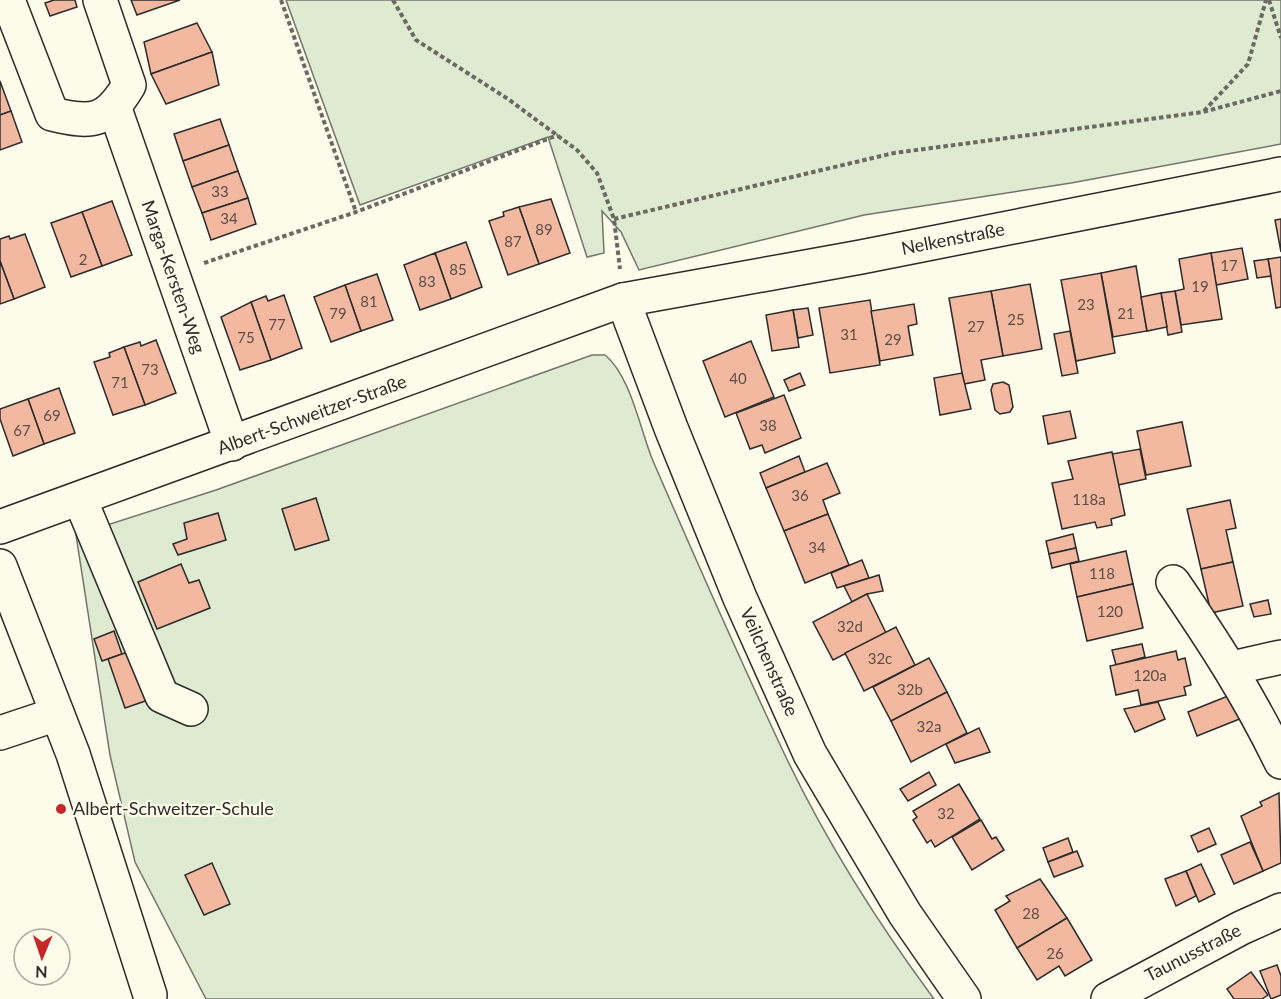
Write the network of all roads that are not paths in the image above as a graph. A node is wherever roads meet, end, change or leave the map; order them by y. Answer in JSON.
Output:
{"nodes":[{"id":1,"x":8,"y":0,"type":"edge"},
{"id":2,"x":100,"y":0,"type":"edge"},
{"id":3,"x":115,"y":109,"type":"junction"},
{"id":4,"x":1281,"y":174,"type":"edge"},
{"id":5,"x":623,"y":300,"type":"junction"},
{"id":6,"x":232,"y":444,"type":"junction"},
{"id":7,"x":80,"y":498,"type":"junction"},
{"id":8,"x":0,"y":528,"type":"edge"},
{"id":9,"x":0,"y":566,"type":"edge"},
{"id":10,"x":1173,"y":582,"type":"dead end"},
{"id":11,"x":1281,"y":657,"type":"edge"},
{"id":12,"x":1232,"y":668,"type":"junction"},
{"id":13,"x":190,"y":709,"type":"dead end"},
{"id":14,"x":57,"y":714,"type":"junction"},
{"id":15,"x":0,"y":733,"type":"edge"},
{"id":16,"x":1281,"y":762,"type":"edge"},
{"id":17,"x":1281,"y":910,"type":"edge"},
{"id":18,"x":150,"y":995,"type":"dead end"},
{"id":19,"x":964,"y":999,"type":"edge"},
{"id":20,"x":1108,"y":999,"type":"edge"}],
"edges":[{"from":1,"to":3,"type":"street"},
{"from":2,"to":3,"type":"street"},
{"from":3,"to":6,"type":"street","name":"Marga-Kersten-Weg"},
{"from":4,"to":5,"type":"street","name":"Nelkenstraße"},
{"from":5,"to":6,"type":"street","name":"Albert-Schweitzer-Straße"},
{"from":5,"to":19,"type":"street","name":"Veilchenstraße"},
{"from":6,"to":7,"type":"street","name":"Albert-Schweitzer-Straße"},
{"from":7,"to":8,"type":"street","name":"Albert-Schweitzer-Straße"},
{"from":7,"to":13,"type":"street"},
{"from":9,"to":14,"type":"street"},
{"from":10,"to":12,"type":"street"},
{"from":11,"to":12,"type":"street"},
{"from":12,"to":16,"type":"street"},
{"from":14,"to":15,"type":"street"},
{"from":14,"to":18,"type":"street"},
{"from":17,"to":20,"type":"street","name":"Taunusstraße"}]}
